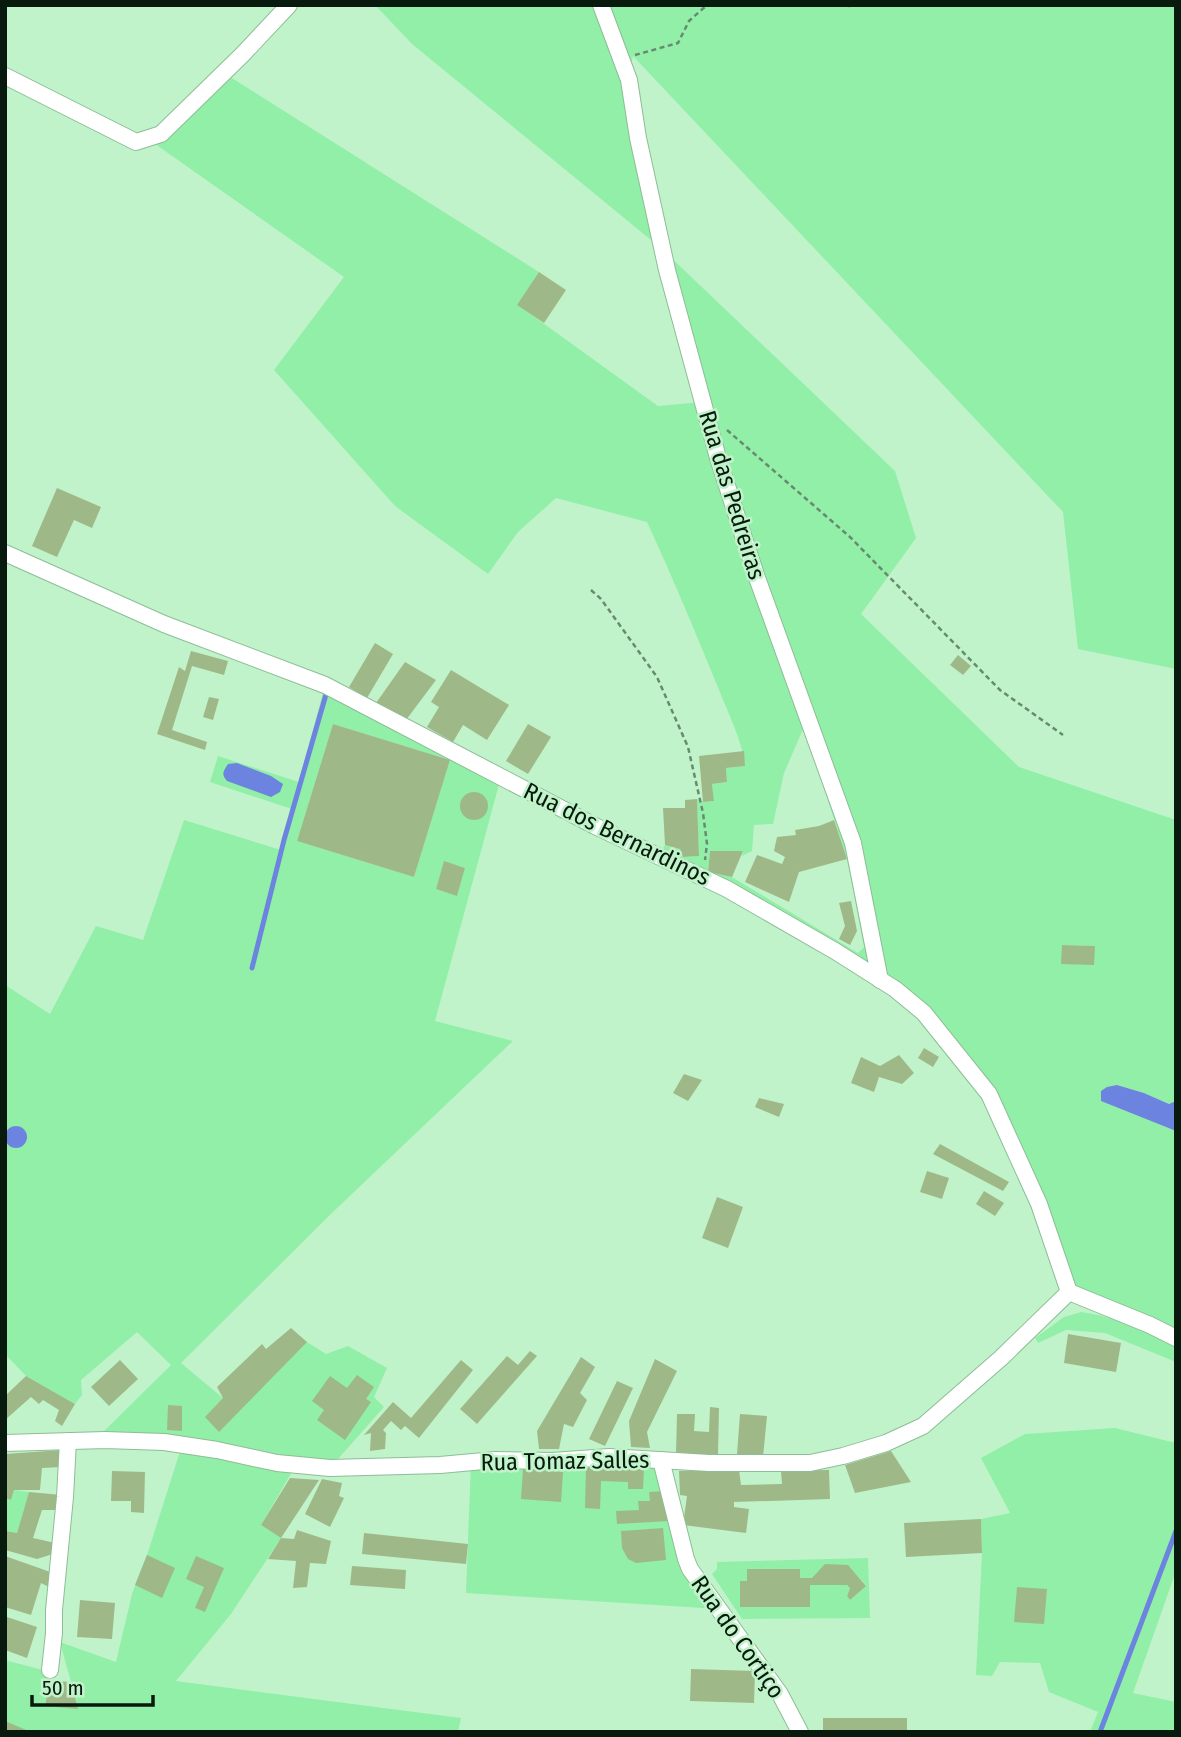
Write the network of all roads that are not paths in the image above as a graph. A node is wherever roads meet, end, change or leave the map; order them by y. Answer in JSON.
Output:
{"nodes":[{"id":1,"x":289,"y":5,"type":"edge"},
{"id":2,"x":601,"y":5,"type":"edge"},
{"id":3,"x":5,"y":76,"type":"edge"},
{"id":4,"x":5,"y":553,"type":"edge"},
{"id":5,"x":880,"y":980,"type":"junction"},
{"id":6,"x":1069,"y":1292,"type":"junction"},
{"id":7,"x":1176,"y":1338,"type":"edge"},
{"id":8,"x":68,"y":1441,"type":"junction"},
{"id":9,"x":5,"y":1443,"type":"edge"},
{"id":10,"x":661,"y":1460,"type":"junction"},
{"id":11,"x":50,"y":1671,"type":"dead end"},
{"id":12,"x":800,"y":1732,"type":"edge"}],
"edges":[{"from":1,"to":3,"type":"street"},
{"from":2,"to":5,"type":"street","name":"Rua das Pedreiras"},
{"from":4,"to":5,"type":"street","name":"Rua dos Bernardinos"},
{"from":5,"to":6,"type":"street","name":"Rua dos Bernardinos"},
{"from":6,"to":7,"type":"street"},
{"from":6,"to":10,"type":"street","name":"Rua Tomaz Salles"},
{"from":8,"to":9,"type":"street","name":"Rua Tomaz Salles"},
{"from":8,"to":10,"type":"street","name":"Rua Tomaz Salles"},
{"from":8,"to":11,"type":"street"},
{"from":10,"to":12,"type":"street","name":"Rua do Cortiço"}]}
